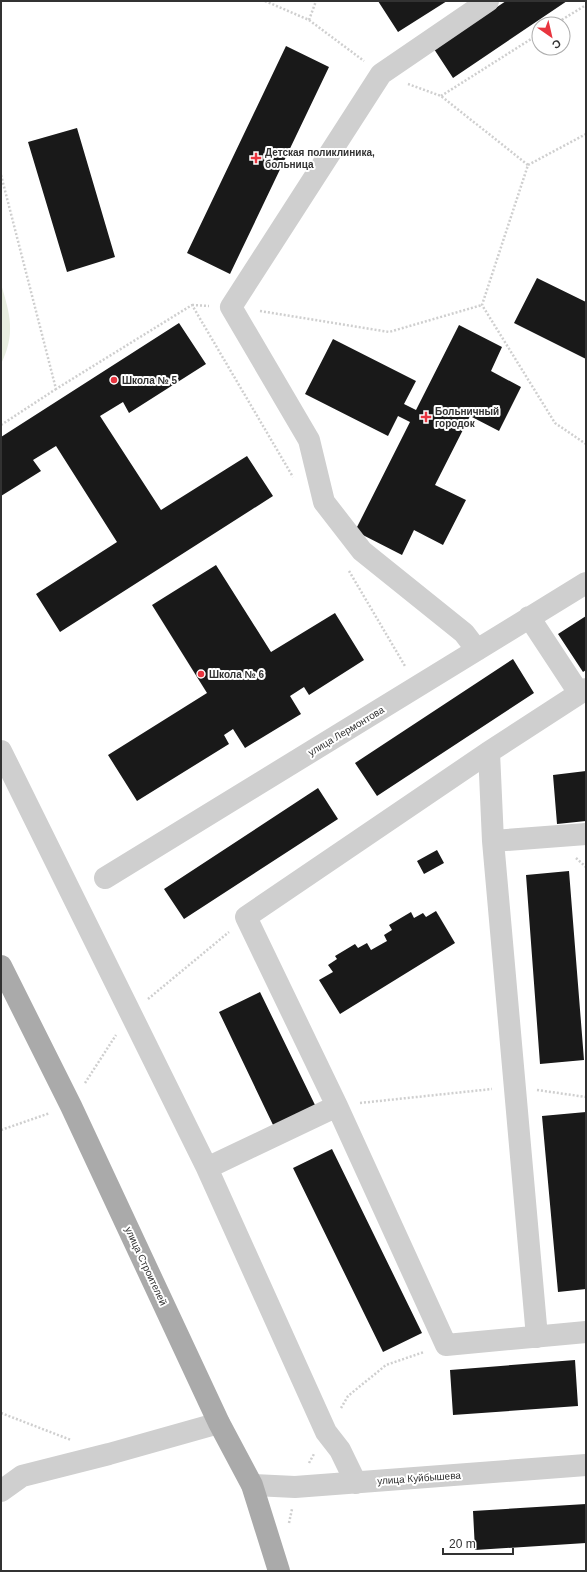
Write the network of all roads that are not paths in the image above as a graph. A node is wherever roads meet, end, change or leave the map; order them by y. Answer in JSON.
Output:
{"nodes":[{"id":1,"x":488,"y":1,"type":"edge"},
{"id":2,"x":586,"y":583,"type":"edge"},
{"id":3,"x":529,"y":617,"type":"junction"},
{"id":4,"x":477,"y":650,"type":"junction"},
{"id":5,"x":582,"y":691,"type":"edge"},
{"id":6,"x":1,"y":751,"type":"edge"},
{"id":7,"x":489,"y":752,"type":"junction"},
{"id":8,"x":586,"y":834,"type":"edge"},
{"id":9,"x":493,"y":841,"type":"junction"},
{"id":10,"x":105,"y":878,"type":"dead end"},
{"id":11,"x":1,"y":966,"type":"edge"},
{"id":12,"x":338,"y":1106,"type":"junction"},
{"id":13,"x":207,"y":1168,"type":"junction"},
{"id":14,"x":586,"y":1332,"type":"edge"},
{"id":15,"x":537,"y":1337,"type":"junction"},
{"id":16,"x":219,"y":1423,"type":"junction"},
{"id":17,"x":586,"y":1465,"type":"edge"},
{"id":18,"x":356,"y":1483,"type":"junction"},
{"id":19,"x":252,"y":1486,"type":"junction"},
{"id":20,"x":1,"y":1491,"type":"edge"},
{"id":21,"x":279,"y":1571,"type":"edge"}],
"edges":[{"from":1,"to":4,"type":"street"},
{"from":2,"to":3,"type":"street","name":"улица Лермонтова"},
{"from":3,"to":4,"type":"street","name":"улица Лермонтова"},
{"from":3,"to":5,"type":"street"},
{"from":4,"to":10,"type":"street","name":"улица Лермонтова"},
{"from":5,"to":7,"type":"street"},
{"from":6,"to":13,"type":"street"},
{"from":7,"to":9,"type":"street"},
{"from":7,"to":12,"type":"street"},
{"from":8,"to":9,"type":"street"},
{"from":9,"to":15,"type":"street"},
{"from":11,"to":16,"type":"main road","name":"улица Строителей"},
{"from":12,"to":13,"type":"street"},
{"from":12,"to":15,"type":"street"},
{"from":13,"to":18,"type":"street"},
{"from":14,"to":15,"type":"street"},
{"from":16,"to":19,"type":"main road","name":"улица Строителей"},
{"from":16,"to":20,"type":"street"},
{"from":17,"to":18,"type":"street","name":"улица Куйбышева"},
{"from":18,"to":19,"type":"street","name":"улица Куйбышева"},
{"from":19,"to":21,"type":"main road","name":"улица Строителей"}]}
